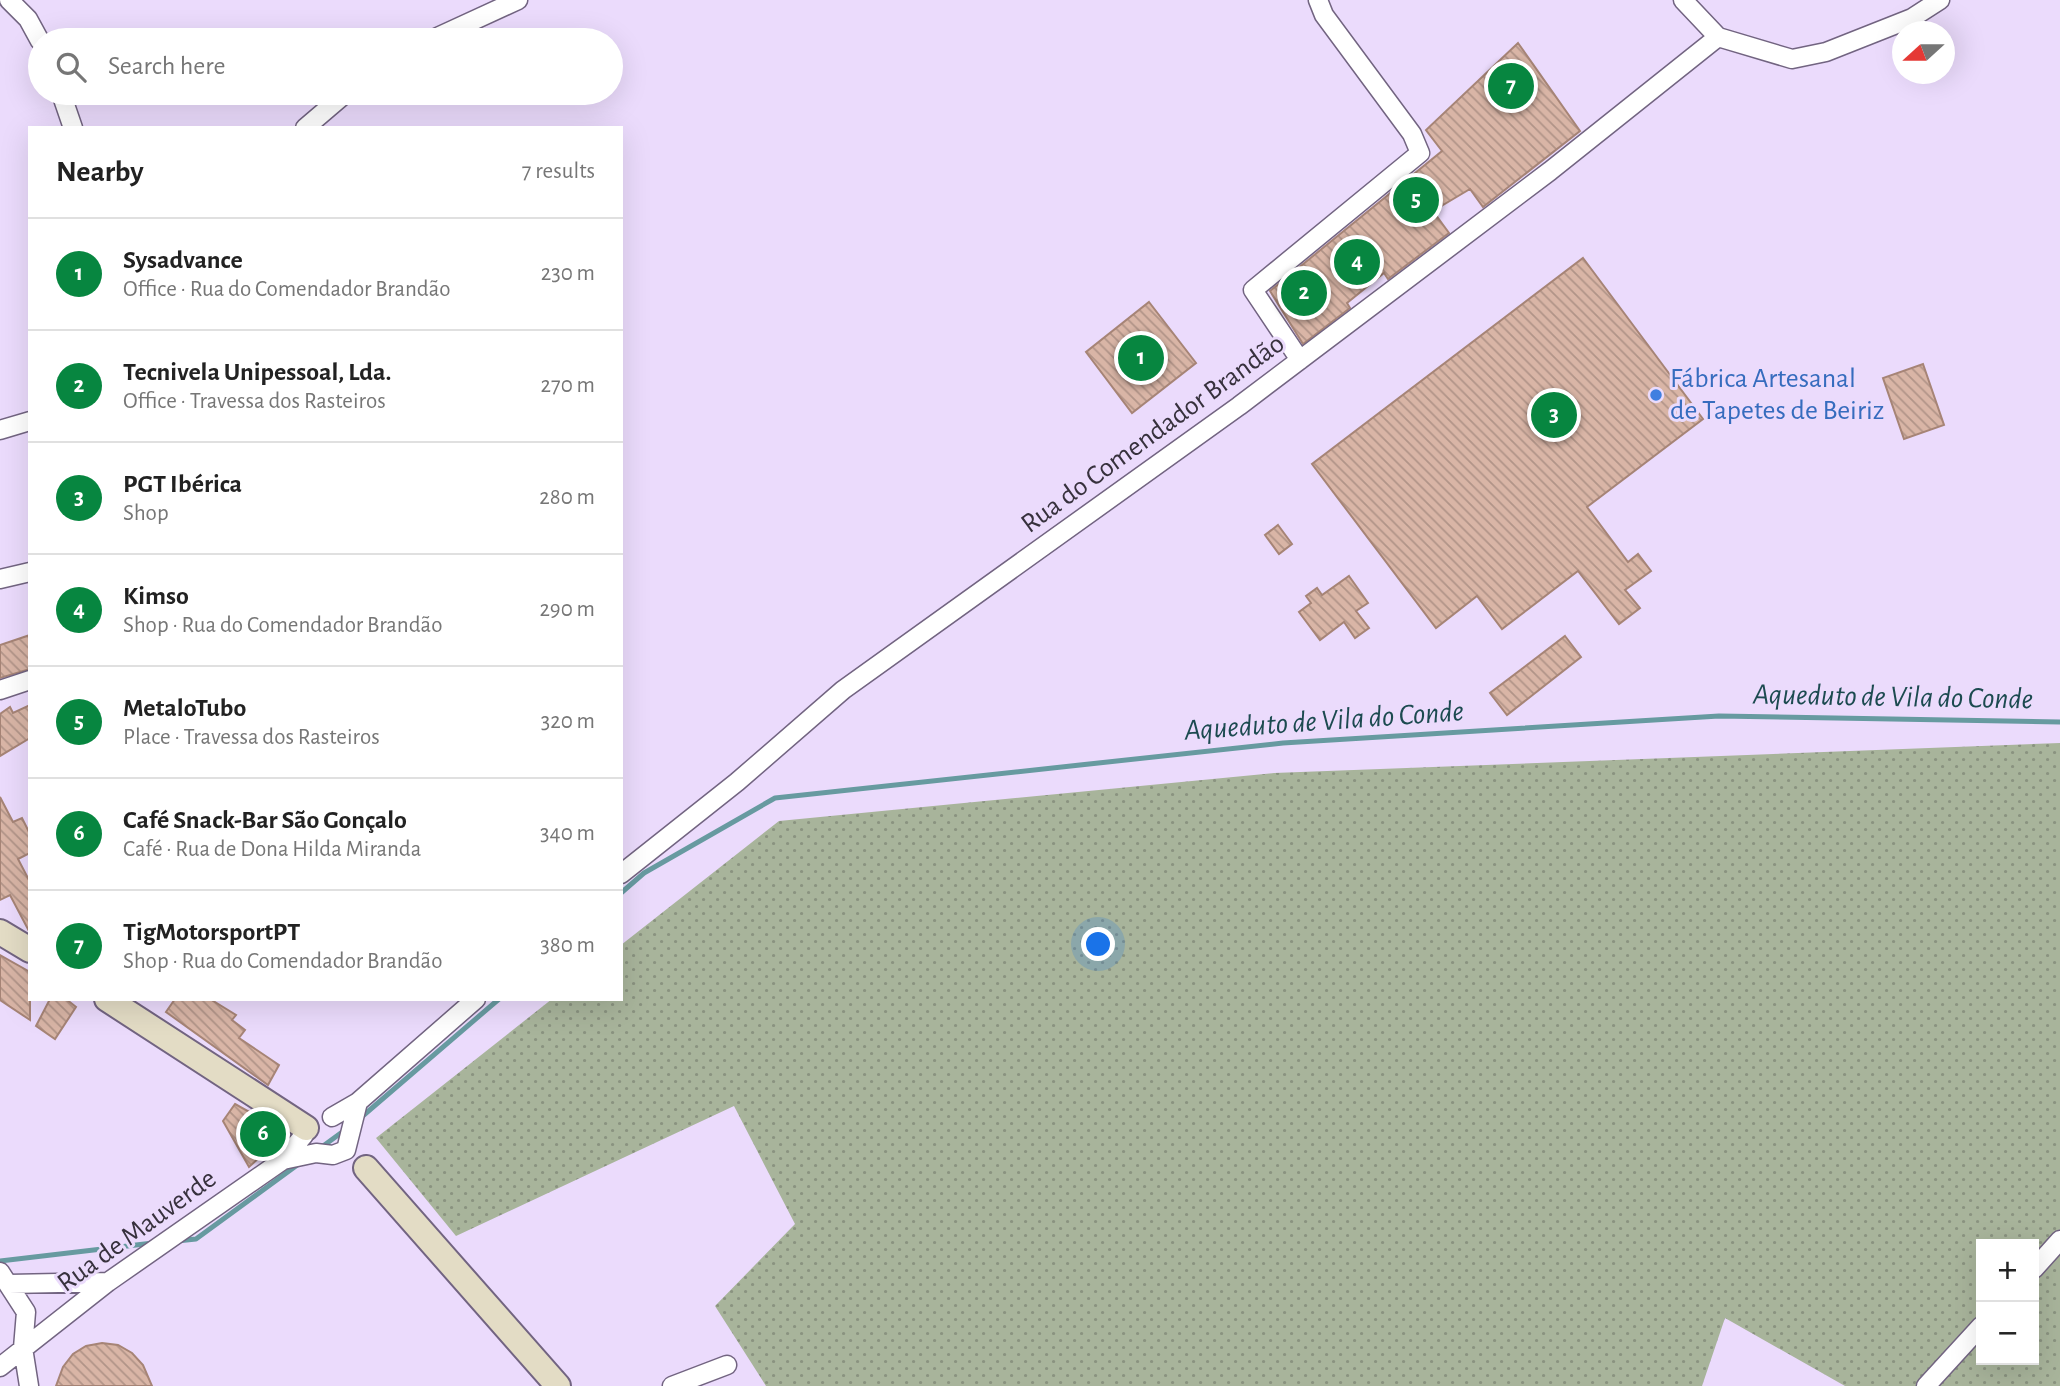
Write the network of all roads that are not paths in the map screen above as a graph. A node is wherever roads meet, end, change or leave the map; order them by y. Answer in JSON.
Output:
{"nodes":[{"id":1,"x":9,"y":0,"type":"edge"},
{"id":2,"x":519,"y":0,"type":"edge"},
{"id":3,"x":1318,"y":0,"type":"edge"},
{"id":4,"x":1683,"y":0,"type":"edge"},
{"id":5,"x":1940,"y":0,"type":"edge"},
{"id":6,"x":33,"y":28,"type":"edge"},
{"id":7,"x":458,"y":28,"type":"edge"},
{"id":8,"x":1717,"y":37,"type":"junction"},
{"id":9,"x":65,"y":105,"type":"edge"},
{"id":10,"x":332,"y":105,"type":"edge"},
{"id":11,"x":72,"y":126,"type":"edge"},
{"id":12,"x":307,"y":126,"type":"edge"},
{"id":13,"x":1300,"y":360,"type":"junction"},
{"id":14,"x":28,"y":422,"type":"edge"},
{"id":15,"x":0,"y":430,"type":"edge"},
{"id":16,"x":28,"y":572,"type":"edge"},
{"id":17,"x":0,"y":579,"type":"edge"},
{"id":18,"x":28,"y":681,"type":"edge"},
{"id":19,"x":0,"y":690,"type":"edge"},
{"id":20,"x":623,"y":872,"type":"edge"},
{"id":21,"x":0,"y":932,"type":"edge"},
{"id":22,"x":28,"y":949,"type":"edge"},
{"id":23,"x":110,"y":1001,"type":"edge"},
{"id":24,"x":474,"y":1001,"type":"edge"},
{"id":25,"x":358,"y":1102,"type":"junction"},
{"id":26,"x":332,"y":1117,"type":"junction"},
{"id":27,"x":305,"y":1132,"type":"junction"},
{"id":28,"x":347,"y":1145,"type":"junction"},
{"id":29,"x":316,"y":1153,"type":"junction"},
{"id":30,"x":283,"y":1160,"type":"junction"},
{"id":31,"x":366,"y":1168,"type":"joint"},
{"id":32,"x":2060,"y":1240,"type":"edge"},
{"id":33,"x":2039,"y":1263,"type":"edge"},
{"id":34,"x":4,"y":1278,"type":"edge"},
{"id":35,"x":108,"y":1282,"type":"junction"},
{"id":36,"x":1976,"y":1331,"type":"edge"},
{"id":37,"x":23,"y":1348,"type":"junction"},
{"id":38,"x":727,"y":1365,"type":"dead end"},
{"id":39,"x":0,"y":1367,"type":"edge"},
{"id":40,"x":29,"y":1386,"type":"edge"},
{"id":41,"x":558,"y":1386,"type":"edge"},
{"id":42,"x":672,"y":1386,"type":"edge"},
{"id":43,"x":1926,"y":1386,"type":"edge"}],
"edges":[{"from":1,"to":6,"type":"street"},
{"from":2,"to":7,"type":"street"},
{"from":3,"to":13,"type":"street"},
{"from":4,"to":8,"type":"street"},
{"from":5,"to":8,"type":"street"},
{"from":8,"to":13,"type":"street","name":"Rua do Comendador Brandão"},
{"from":9,"to":11,"type":"street"},
{"from":10,"to":12,"type":"street"},
{"from":13,"to":20,"type":"street","name":"Rua do Comendador Brandão"},
{"from":14,"to":15,"type":"street"},
{"from":16,"to":17,"type":"street"},
{"from":18,"to":19,"type":"street"},
{"from":21,"to":22,"type":"street"},
{"from":23,"to":27,"type":"street"},
{"from":24,"to":25,"type":"street"},
{"from":25,"to":26,"type":"street"},
{"from":25,"to":28,"type":"street"},
{"from":26,"to":27,"type":"street"},
{"from":26,"to":28,"type":"street"},
{"from":27,"to":29,"type":"street"},
{"from":27,"to":30,"type":"street"},
{"from":28,"to":29,"type":"street"},
{"from":28,"to":31,"type":"street"},
{"from":29,"to":30,"type":"street"},
{"from":30,"to":35,"type":"street","name":"Rua de Mauverde"},
{"from":31,"to":41,"type":"street"},
{"from":32,"to":33,"type":"street"},
{"from":34,"to":35,"type":"street"},
{"from":34,"to":37,"type":"street"},
{"from":35,"to":37,"type":"street","name":"Rua de Mauverde"},
{"from":36,"to":43,"type":"street"},
{"from":37,"to":39,"type":"street","name":"Rua de Mauverde"},
{"from":37,"to":40,"type":"street"},
{"from":38,"to":42,"type":"street"}]}
